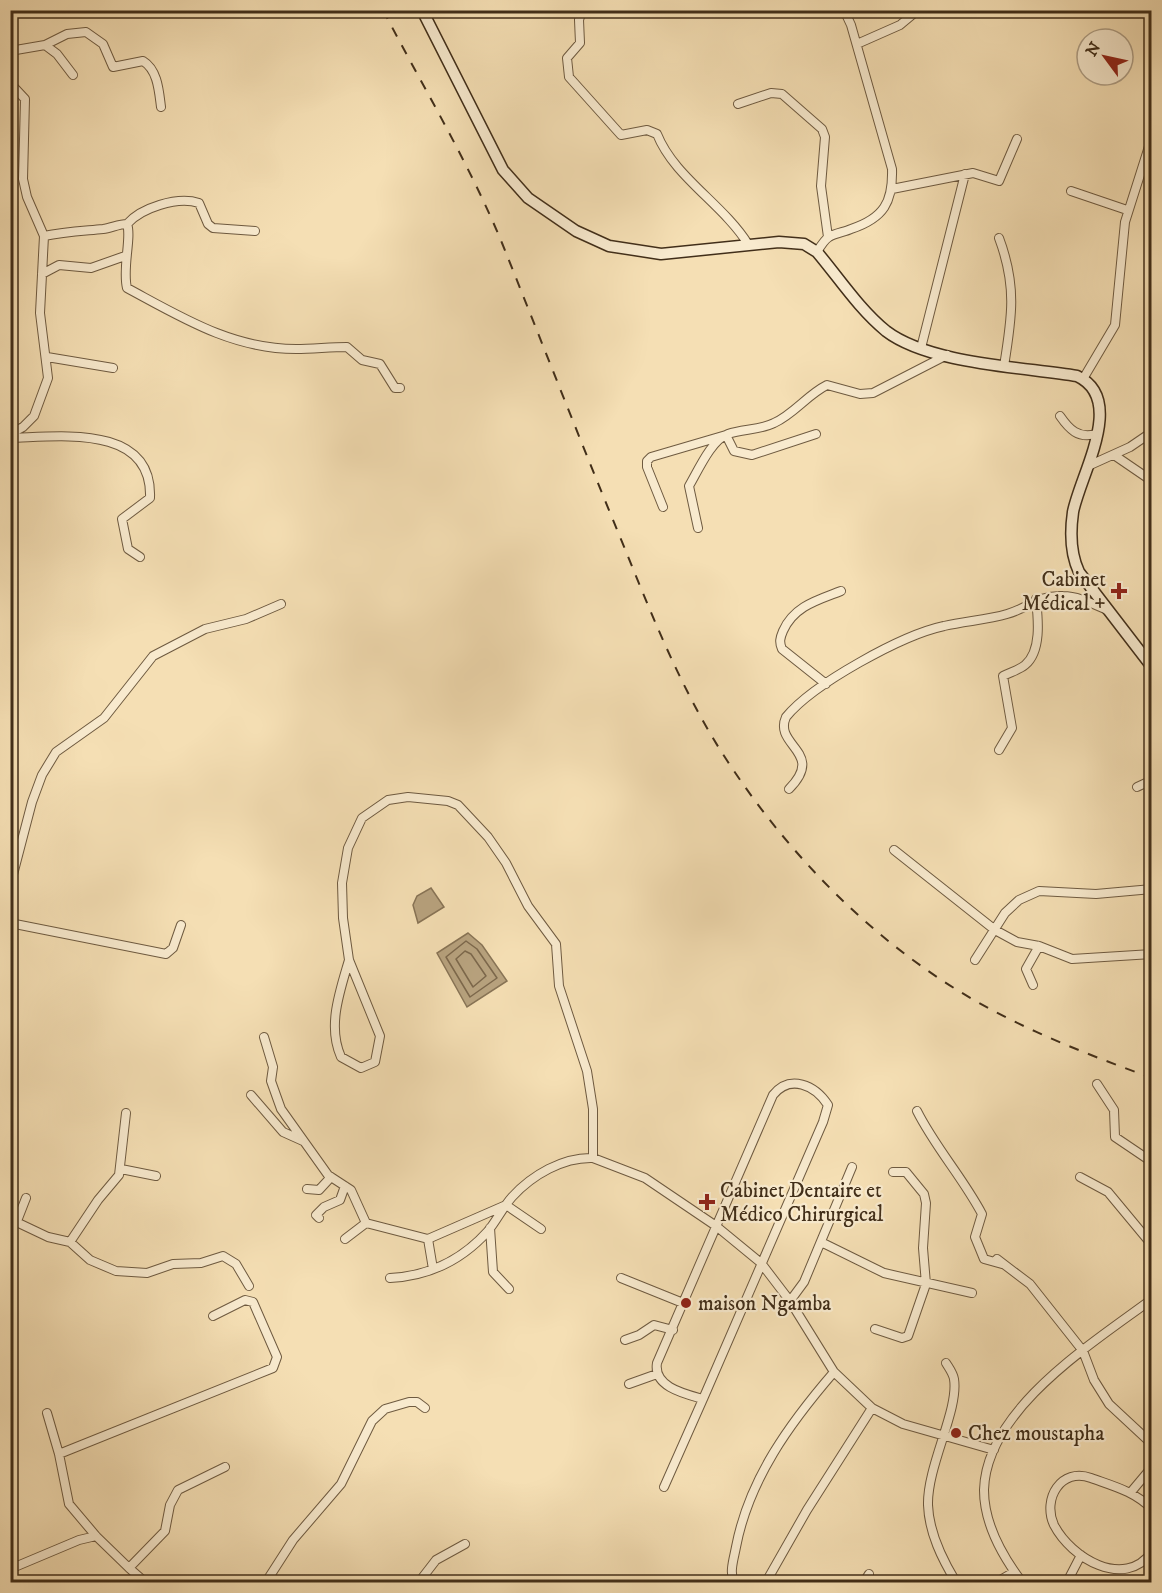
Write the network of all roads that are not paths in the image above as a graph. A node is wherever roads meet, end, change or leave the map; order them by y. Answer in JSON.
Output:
{"nodes":[{"id":1,"x":422,"y":10,"type":"edge"},
{"id":2,"x":582,"y":10,"type":"edge"},
{"id":3,"x":844,"y":10,"type":"edge"},
{"id":4,"x":918,"y":10,"type":"edge"},
{"id":5,"x":856,"y":44,"type":"junction"},
{"id":6,"x":45,"y":45,"type":"junction"},
{"id":7,"x":10,"y":51,"type":"edge"},
{"id":8,"x":73,"y":75,"type":"dead end"},
{"id":9,"x":10,"y":83,"type":"edge"},
{"id":10,"x":738,"y":104,"type":"dead end"},
{"id":11,"x":161,"y":107,"type":"dead end"},
{"id":12,"x":1152,"y":137,"type":"edge"},
{"id":13,"x":1017,"y":139,"type":"dead end"},
{"id":14,"x":965,"y":174,"type":"junction"},
{"id":15,"x":892,"y":189,"type":"junction"},
{"id":16,"x":1071,"y":191,"type":"dead end"},
{"id":17,"x":1127,"y":210,"type":"junction"},
{"id":18,"x":127,"y":224,"type":"junction"},
{"id":19,"x":255,"y":231,"type":"dead end"},
{"id":20,"x":44,"y":236,"type":"junction"},
{"id":21,"x":828,"y":237,"type":"junction"},
{"id":22,"x":999,"y":238,"type":"dead end"},
{"id":23,"x":748,"y":244,"type":"junction"},
{"id":24,"x":817,"y":252,"type":"junction"},
{"id":25,"x":124,"y":256,"type":"junction"},
{"id":26,"x":42,"y":274,"type":"junction"},
{"id":27,"x":921,"y":348,"type":"junction"},
{"id":28,"x":948,"y":355,"type":"junction"},
{"id":29,"x":47,"y":357,"type":"junction"},
{"id":30,"x":1004,"y":366,"type":"junction"},
{"id":31,"x":113,"y":368,"type":"dead end"},
{"id":32,"x":1083,"y":380,"type":"junction"},
{"id":33,"x":400,"y":388,"type":"dead end"},
{"id":34,"x":1060,"y":416,"type":"dead end"},
{"id":35,"x":1152,"y":432,"type":"edge"},
{"id":36,"x":816,"y":434,"type":"dead end"},
{"id":37,"x":1096,"y":434,"type":"junction"},
{"id":38,"x":726,"y":435,"type":"junction"},
{"id":39,"x":10,"y":436,"type":"edge"},
{"id":40,"x":1114,"y":454,"type":"junction"},
{"id":41,"x":10,"y":456,"type":"edge"},
{"id":42,"x":1088,"y":466,"type":"junction"},
{"id":43,"x":10,"y":479,"type":"edge"},
{"id":44,"x":1152,"y":481,"type":"edge"},
{"id":45,"x":663,"y":507,"type":"dead end"},
{"id":46,"x":698,"y":528,"type":"dead end"},
{"id":47,"x":140,"y":557,"type":"dead end"},
{"id":48,"x":841,"y":591,"type":"dead end"},
{"id":49,"x":1036,"y":599,"type":"junction"},
{"id":50,"x":281,"y":604,"type":"dead end"},
{"id":51,"x":1108,"y":610,"type":"junction"},
{"id":52,"x":1152,"y":667,"type":"edge"},
{"id":53,"x":826,"y":684,"type":"junction"},
{"id":54,"x":999,"y":750,"type":"dead end"},
{"id":55,"x":1152,"y":780,"type":"edge"},
{"id":56,"x":1137,"y":787,"type":"dead end"},
{"id":57,"x":789,"y":789,"type":"dead end"},
{"id":58,"x":894,"y":850,"type":"dead end"},
{"id":59,"x":10,"y":886,"type":"edge"},
{"id":60,"x":1152,"y":889,"type":"edge"},
{"id":61,"x":10,"y":923,"type":"edge"},
{"id":62,"x":181,"y":925,"type":"dead end"},
{"id":63,"x":995,"y":930,"type":"junction"},
{"id":64,"x":1039,"y":946,"type":"junction"},
{"id":65,"x":1152,"y":954,"type":"edge"},
{"id":66,"x":349,"y":960,"type":"junction"},
{"id":67,"x":975,"y":960,"type":"dead end"},
{"id":68,"x":1033,"y":985,"type":"dead end"},
{"id":69,"x":273,"y":1067,"type":"dead end"},
{"id":70,"x":1097,"y":1084,"type":"dead end"},
{"id":71,"x":251,"y":1095,"type":"dead end"},
{"id":72,"x":917,"y":1111,"type":"dead end"},
{"id":73,"x":126,"y":1113,"type":"dead end"},
{"id":74,"x":303,"y":1141,"type":"junction"},
{"id":75,"x":593,"y":1158,"type":"junction"},
{"id":76,"x":1152,"y":1162,"type":"edge"},
{"id":77,"x":852,"y":1167,"type":"dead end"},
{"id":78,"x":121,"y":1169,"type":"junction"},
{"id":79,"x":893,"y":1172,"type":"dead end"},
{"id":80,"x":156,"y":1176,"type":"dead end"},
{"id":81,"x":331,"y":1177,"type":"junction"},
{"id":82,"x":1080,"y":1177,"type":"dead end"},
{"id":83,"x":345,"y":1186,"type":"junction"},
{"id":84,"x":307,"y":1189,"type":"dead end"},
{"id":85,"x":26,"y":1198,"type":"dead end"},
{"id":86,"x":506,"y":1205,"type":"junction"},
{"id":87,"x":320,"y":1218,"type":"dead end"},
{"id":88,"x":14,"y":1220,"type":"edge"},
{"id":89,"x":366,"y":1223,"type":"junction"},
{"id":90,"x":716,"y":1226,"type":"junction"},
{"id":91,"x":490,"y":1228,"type":"junction"},
{"id":92,"x":541,"y":1229,"type":"dead end"},
{"id":93,"x":345,"y":1239,"type":"dead end"},
{"id":94,"x":428,"y":1239,"type":"junction"},
{"id":95,"x":70,"y":1242,"type":"junction"},
{"id":96,"x":821,"y":1242,"type":"junction"},
{"id":97,"x":1152,"y":1245,"type":"edge"},
{"id":98,"x":761,"y":1263,"type":"junction"},
{"id":99,"x":433,"y":1269,"type":"junction"},
{"id":100,"x":390,"y":1278,"type":"dead end"},
{"id":101,"x":621,"y":1278,"type":"dead end"},
{"id":102,"x":926,"y":1284,"type":"junction"},
{"id":103,"x":249,"y":1286,"type":"dead end"},
{"id":104,"x":509,"y":1289,"type":"dead end"},
{"id":105,"x":972,"y":1293,"type":"dead end"},
{"id":106,"x":1152,"y":1299,"type":"edge"},
{"id":107,"x":790,"y":1301,"type":"junction"},
{"id":108,"x":683,"y":1303,"type":"junction"},
{"id":109,"x":213,"y":1316,"type":"dead end"},
{"id":110,"x":875,"y":1329,"type":"dead end"},
{"id":111,"x":673,"y":1330,"type":"junction"},
{"id":112,"x":625,"y":1340,"type":"dead end"},
{"id":113,"x":1083,"y":1351,"type":"junction"},
{"id":114,"x":946,"y":1363,"type":"dead end"},
{"id":115,"x":834,"y":1372,"type":"junction"},
{"id":116,"x":657,"y":1374,"type":"junction"},
{"id":117,"x":629,"y":1384,"type":"dead end"},
{"id":118,"x":703,"y":1399,"type":"junction"},
{"id":119,"x":425,"y":1408,"type":"dead end"},
{"id":120,"x":872,"y":1408,"type":"junction"},
{"id":121,"x":47,"y":1413,"type":"dead end"},
{"id":122,"x":942,"y":1434,"type":"junction"},
{"id":123,"x":1152,"y":1444,"type":"edge"},
{"id":124,"x":994,"y":1450,"type":"junction"},
{"id":125,"x":59,"y":1454,"type":"junction"},
{"id":126,"x":225,"y":1467,"type":"dead end"},
{"id":127,"x":1152,"y":1467,"type":"edge"},
{"id":128,"x":664,"y":1487,"type":"dead end"},
{"id":129,"x":1131,"y":1492,"type":"junction"},
{"id":130,"x":1152,"y":1509,"type":"edge"},
{"id":131,"x":96,"y":1536,"type":"junction"},
{"id":132,"x":465,"y":1544,"type":"dead end"},
{"id":133,"x":1152,"y":1552,"type":"edge"},
{"id":134,"x":1081,"y":1555,"type":"junction"},
{"id":135,"x":129,"y":1568,"type":"junction"},
{"id":136,"x":10,"y":1569,"type":"edge"},
{"id":137,"x":1014,"y":1572,"type":"junction"},
{"id":138,"x":869,"y":1574,"type":"dead end"},
{"id":139,"x":145,"y":1582,"type":"edge"},
{"id":140,"x":266,"y":1582,"type":"edge"},
{"id":141,"x":419,"y":1582,"type":"edge"},
{"id":142,"x":734,"y":1582,"type":"edge"},
{"id":143,"x":766,"y":1582,"type":"edge"},
{"id":144,"x":864,"y":1582,"type":"edge"},
{"id":145,"x":956,"y":1582,"type":"edge"},
{"id":146,"x":998,"y":1582,"type":"edge"},
{"id":147,"x":1022,"y":1582,"type":"edge"},
{"id":148,"x":1067,"y":1582,"type":"edge"}],
"edges":[{"from":1,"to":23,"type":"street"},
{"from":2,"to":23,"type":"street"},
{"from":3,"to":5,"type":"street"},
{"from":4,"to":5,"type":"street"},
{"from":5,"to":15,"type":"street"},
{"from":6,"to":7,"type":"street"},
{"from":6,"to":8,"type":"street"},
{"from":6,"to":11,"type":"street"},
{"from":9,"to":20,"type":"street"},
{"from":10,"to":21,"type":"street"},
{"from":12,"to":17,"type":"street"},
{"from":13,"to":14,"type":"street"},
{"from":14,"to":15,"type":"street"},
{"from":14,"to":27,"type":"street"},
{"from":15,"to":21,"type":"street"},
{"from":16,"to":17,"type":"street"},
{"from":17,"to":32,"type":"street"},
{"from":18,"to":19,"type":"street"},
{"from":18,"to":20,"type":"street"},
{"from":18,"to":25,"type":"street"},
{"from":20,"to":26,"type":"street"},
{"from":21,"to":24,"type":"street"},
{"from":22,"to":30,"type":"street"},
{"from":23,"to":24,"type":"street"},
{"from":24,"to":27,"type":"street"},
{"from":25,"to":26,"type":"street"},
{"from":25,"to":33,"type":"street"},
{"from":26,"to":29,"type":"street"},
{"from":27,"to":28,"type":"street"},
{"from":28,"to":30,"type":"street"},
{"from":28,"to":38,"type":"street"},
{"from":29,"to":31,"type":"street"},
{"from":29,"to":39,"type":"street"},
{"from":30,"to":32,"type":"street"},
{"from":32,"to":37,"type":"street"},
{"from":34,"to":37,"type":"street"},
{"from":35,"to":40,"type":"street"},
{"from":36,"to":38,"type":"street"},
{"from":37,"to":42,"type":"street"},
{"from":38,"to":45,"type":"street"},
{"from":38,"to":46,"type":"street"},
{"from":39,"to":47,"type":"street"},
{"from":40,"to":42,"type":"street"},
{"from":40,"to":44,"type":"street"},
{"from":41,"to":43,"type":"street"},
{"from":42,"to":51,"type":"street"},
{"from":48,"to":53,"type":"street"},
{"from":49,"to":51,"type":"street"},
{"from":49,"to":53,"type":"street"},
{"from":49,"to":54,"type":"street"},
{"from":50,"to":59,"type":"street"},
{"from":51,"to":52,"type":"street"},
{"from":53,"to":57,"type":"street"},
{"from":55,"to":56,"type":"street"},
{"from":58,"to":63,"type":"street"},
{"from":60,"to":63,"type":"street"},
{"from":61,"to":62,"type":"street"},
{"from":63,"to":64,"type":"street"},
{"from":63,"to":67,"type":"street"},
{"from":64,"to":65,"type":"street"},
{"from":64,"to":68,"type":"street"},
{"from":66,"to":66,"type":"street"},
{"from":66,"to":75,"type":"street"},
{"from":69,"to":74,"type":"street"},
{"from":70,"to":76,"type":"street"},
{"from":71,"to":74,"type":"street"},
{"from":72,"to":113,"type":"street"},
{"from":73,"to":78,"type":"street"},
{"from":74,"to":81,"type":"street"},
{"from":75,"to":86,"type":"street"},
{"from":75,"to":90,"type":"street"},
{"from":77,"to":96,"type":"street"},
{"from":78,"to":80,"type":"street"},
{"from":78,"to":95,"type":"street"},
{"from":79,"to":102,"type":"street"},
{"from":81,"to":83,"type":"street"},
{"from":81,"to":84,"type":"street"},
{"from":82,"to":97,"type":"street"},
{"from":83,"to":87,"type":"street"},
{"from":83,"to":89,"type":"street"},
{"from":85,"to":88,"type":"street"},
{"from":86,"to":91,"type":"street"},
{"from":86,"to":92,"type":"street"},
{"from":86,"to":94,"type":"street"},
{"from":88,"to":95,"type":"street"},
{"from":89,"to":93,"type":"street"},
{"from":89,"to":94,"type":"street"},
{"from":90,"to":98,"type":"street"},
{"from":90,"to":98,"type":"street"},
{"from":90,"to":108,"type":"street"},
{"from":91,"to":99,"type":"street"},
{"from":91,"to":104,"type":"street"},
{"from":94,"to":99,"type":"street"},
{"from":95,"to":103,"type":"street"},
{"from":96,"to":102,"type":"street"},
{"from":96,"to":107,"type":"street"},
{"from":98,"to":107,"type":"street"},
{"from":98,"to":118,"type":"street"},
{"from":99,"to":100,"type":"street"},
{"from":101,"to":108,"type":"street"},
{"from":102,"to":105,"type":"street"},
{"from":102,"to":110,"type":"street"},
{"from":106,"to":113,"type":"street"},
{"from":107,"to":115,"type":"street"},
{"from":108,"to":111,"type":"street"},
{"from":109,"to":125,"type":"street"},
{"from":111,"to":112,"type":"street"},
{"from":111,"to":116,"type":"street"},
{"from":113,"to":123,"type":"street"},
{"from":113,"to":124,"type":"street"},
{"from":114,"to":122,"type":"street"},
{"from":115,"to":120,"type":"street"},
{"from":115,"to":142,"type":"street"},
{"from":116,"to":117,"type":"street"},
{"from":116,"to":118,"type":"street"},
{"from":118,"to":128,"type":"street"},
{"from":119,"to":140,"type":"street"},
{"from":120,"to":122,"type":"street"},
{"from":120,"to":143,"type":"street"},
{"from":121,"to":125,"type":"street"},
{"from":122,"to":124,"type":"street"},
{"from":122,"to":145,"type":"street"},
{"from":124,"to":137,"type":"street"},
{"from":125,"to":131,"type":"street"},
{"from":126,"to":135,"type":"street"},
{"from":127,"to":129,"type":"street"},
{"from":129,"to":130,"type":"street"},
{"from":129,"to":134,"type":"street"},
{"from":131,"to":135,"type":"street"},
{"from":131,"to":136,"type":"street"},
{"from":132,"to":141,"type":"street"},
{"from":133,"to":134,"type":"street"},
{"from":134,"to":148,"type":"street"},
{"from":135,"to":139,"type":"street"},
{"from":137,"to":146,"type":"street"},
{"from":137,"to":147,"type":"street"},
{"from":138,"to":144,"type":"street"}]}
